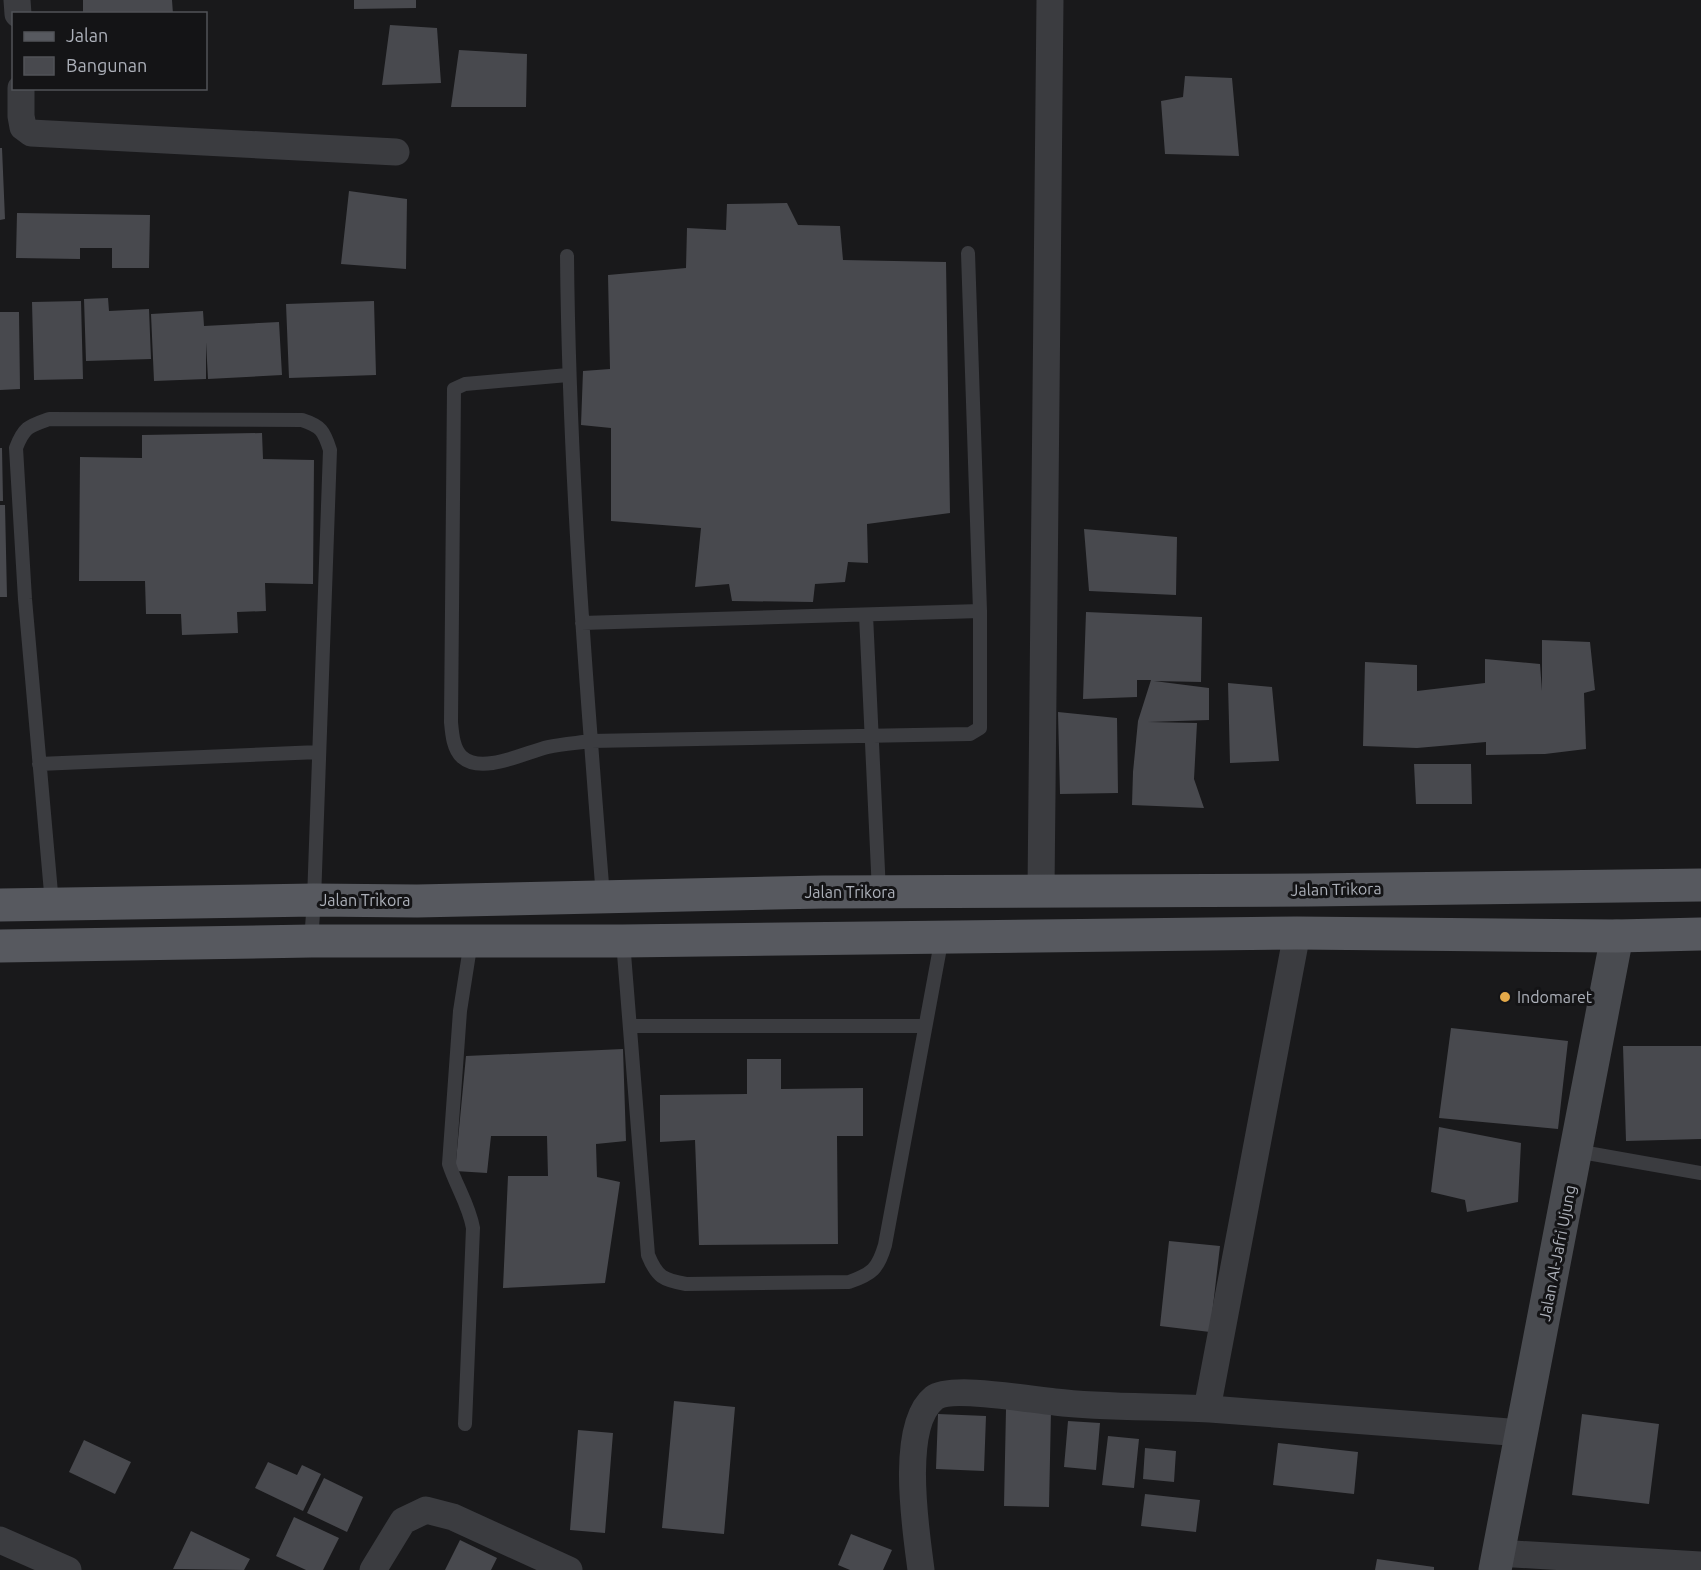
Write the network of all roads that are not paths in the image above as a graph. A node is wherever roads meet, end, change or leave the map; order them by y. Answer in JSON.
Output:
{"nodes":[{"id":1,"x":1050,"y":0,"type":"edge"},
{"id":2,"x":21,"y":90,"type":"edge"},
{"id":3,"x":396,"y":152,"type":"dead end"},
{"id":4,"x":968,"y":253,"type":"dead end"},
{"id":5,"x":567,"y":256,"type":"dead end"},
{"id":6,"x":568,"y":375,"type":"junction"},
{"id":7,"x":980,"y":611,"type":"junction"},
{"id":8,"x":866,"y":615,"type":"junction"},
{"id":9,"x":582,"y":623,"type":"junction"},
{"id":10,"x":871,"y":735,"type":"junction"},
{"id":11,"x":591,"y":741,"type":"junction"},
{"id":12,"x":319,"y":752,"type":"junction"},
{"id":13,"x":39,"y":764,"type":"junction"},
{"id":14,"x":1701,"y":885,"type":"edge"},
{"id":15,"x":1041,"y":891,"type":"junction"},
{"id":16,"x":879,"y":892,"type":"junction"},
{"id":17,"x":603,"y":897,"type":"junction"},
{"id":18,"x":314,"y":900,"type":"junction"},
{"id":19,"x":51,"y":904,"type":"junction"},
{"id":20,"x":0,"y":905,"type":"edge"},
{"id":21,"x":1297,"y":933,"type":"junction"},
{"id":22,"x":1701,"y":934,"type":"edge"},
{"id":23,"x":1617,"y":936,"type":"junction"},
{"id":24,"x":942,"y":937,"type":"junction"},
{"id":25,"x":311,"y":941,"type":"junction"},
{"id":26,"x":471,"y":941,"type":"junction"},
{"id":27,"x":623,"y":941,"type":"junction"},
{"id":28,"x":0,"y":946,"type":"edge"},
{"id":29,"x":630,"y":1026,"type":"junction"},
{"id":30,"x":926,"y":1026,"type":"junction"},
{"id":31,"x":1576,"y":1151,"type":"junction"},
{"id":32,"x":1701,"y":1173,"type":"edge"},
{"id":33,"x":1207,"y":1409,"type":"junction"},
{"id":34,"x":465,"y":1424,"type":"dead end"},
{"id":35,"x":1522,"y":1433,"type":"junction"},
{"id":36,"x":0,"y":1540,"type":"edge"},
{"id":37,"x":1496,"y":1562,"type":"edge"},
{"id":38,"x":1701,"y":1565,"type":"edge"},
{"id":39,"x":68,"y":1570,"type":"edge"},
{"id":40,"x":373,"y":1570,"type":"edge"},
{"id":41,"x":569,"y":1570,"type":"edge"},
{"id":42,"x":921,"y":1570,"type":"edge"}],
"edges":[{"from":1,"to":15,"type":"street"},
{"from":2,"to":3,"type":"street"},
{"from":4,"to":7,"type":"lane"},
{"from":5,"to":6,"type":"lane"},
{"from":6,"to":9,"type":"lane"},
{"from":6,"to":11,"type":"lane"},
{"from":7,"to":8,"type":"lane"},
{"from":7,"to":10,"type":"lane"},
{"from":8,"to":9,"type":"lane"},
{"from":8,"to":10,"type":"lane"},
{"from":9,"to":11,"type":"lane"},
{"from":10,"to":11,"type":"lane"},
{"from":10,"to":16,"type":"lane"},
{"from":11,"to":17,"type":"lane"},
{"from":12,"to":13,"type":"lane"},
{"from":12,"to":13,"type":"lane"},
{"from":12,"to":18,"type":"lane"},
{"from":13,"to":19,"type":"lane"},
{"from":14,"to":15,"type":"main road","name":"Jalan Trikora"},
{"from":15,"to":16,"type":"main road","name":"Jalan Trikora"},
{"from":16,"to":17,"type":"main road","name":"Jalan Trikora"},
{"from":17,"to":18,"type":"main road","name":"Jalan Trikora"},
{"from":18,"to":19,"type":"main road","name":"Jalan Trikora"},
{"from":18,"to":25,"type":"lane"},
{"from":19,"to":20,"type":"main road","name":"Jalan Trikora"},
{"from":21,"to":23,"type":"main road"},
{"from":21,"to":24,"type":"main road"},
{"from":21,"to":33,"type":"street"},
{"from":22,"to":23,"type":"main road"},
{"from":23,"to":31,"type":"street","name":"Jalan Al-Jafri Ujung"},
{"from":24,"to":27,"type":"main road"},
{"from":24,"to":30,"type":"lane"},
{"from":25,"to":26,"type":"main road"},
{"from":25,"to":28,"type":"main road"},
{"from":26,"to":27,"type":"main road"},
{"from":26,"to":34,"type":"lane"},
{"from":27,"to":29,"type":"lane"},
{"from":29,"to":30,"type":"lane"},
{"from":29,"to":30,"type":"lane"},
{"from":31,"to":32,"type":"lane"},
{"from":31,"to":35,"type":"street","name":"Jalan Al-Jafri Ujung"},
{"from":33,"to":35,"type":"street"},
{"from":33,"to":42,"type":"street"},
{"from":35,"to":37,"type":"street","name":"Jalan Al-Jafri Ujung"},
{"from":36,"to":39,"type":"street"},
{"from":37,"to":38,"type":"street"},
{"from":40,"to":41,"type":"street"}]}
